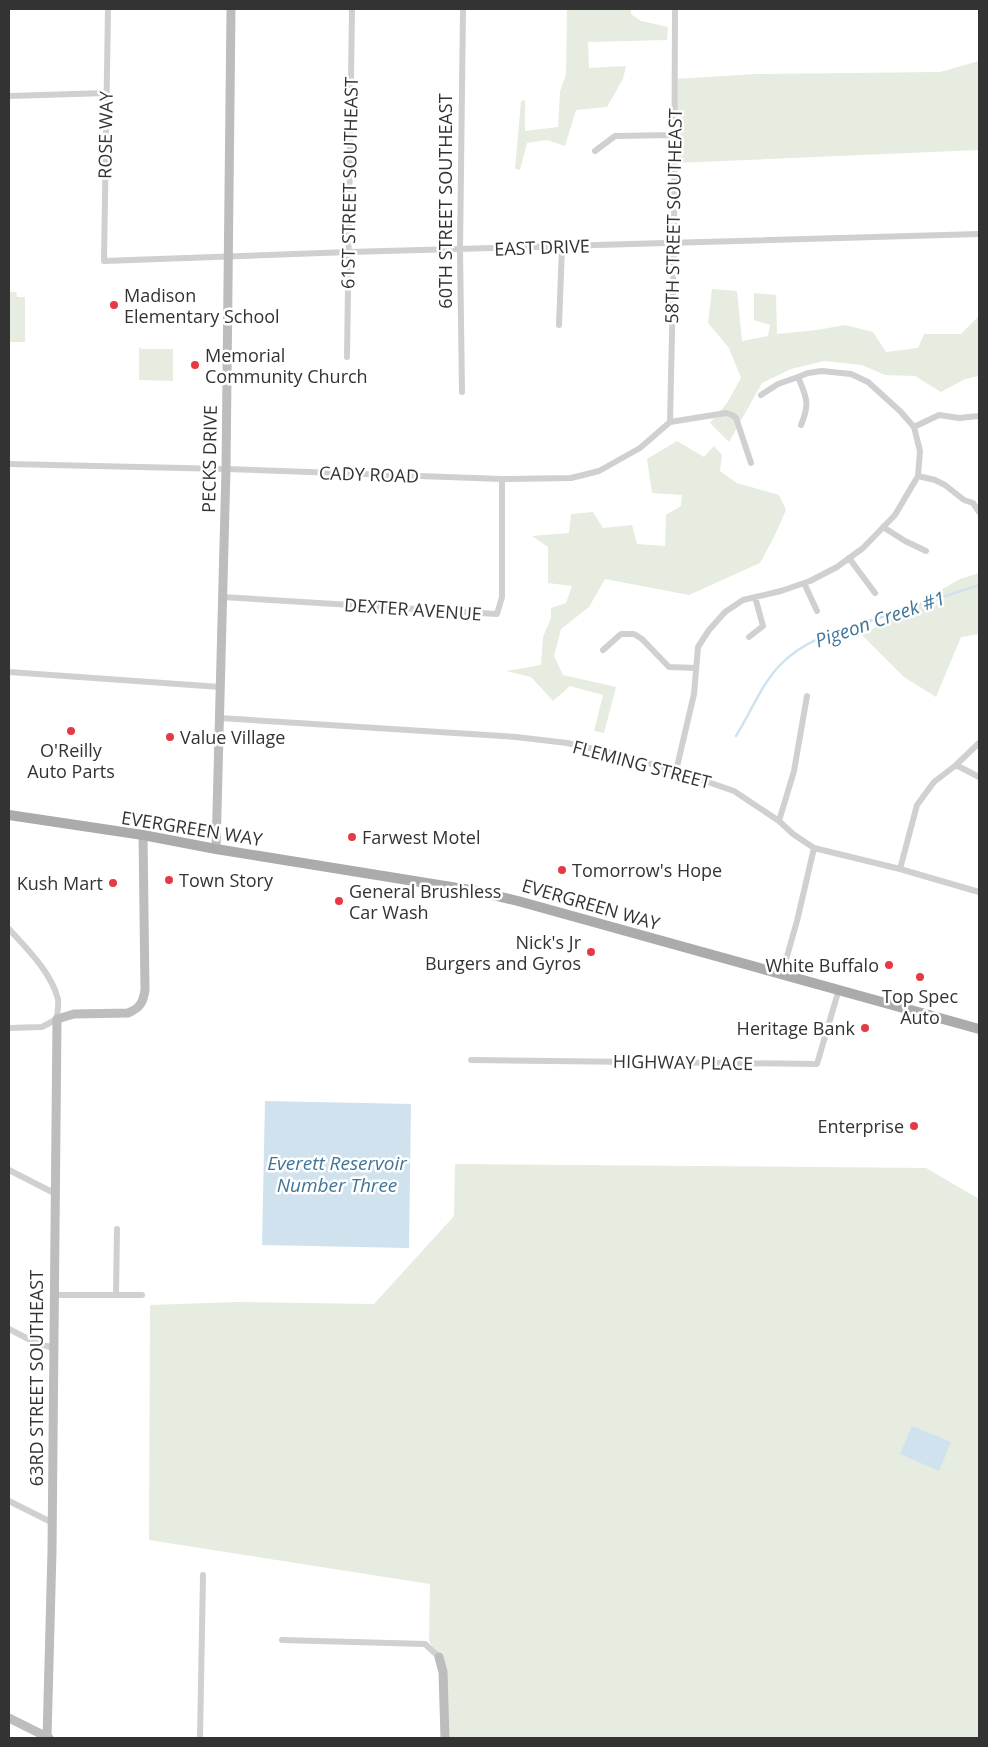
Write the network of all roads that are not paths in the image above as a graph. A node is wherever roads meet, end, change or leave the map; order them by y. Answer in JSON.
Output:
{"nodes":[{"id":1,"x":108,"y":9,"type":"edge"},
{"id":2,"x":231,"y":9,"type":"edge"},
{"id":3,"x":352,"y":9,"type":"edge"},
{"id":4,"x":463,"y":9,"type":"edge"},
{"id":5,"x":675,"y":9,"type":"edge"},
{"id":6,"x":106,"y":94,"type":"junction"},
{"id":7,"x":9,"y":96,"type":"edge"},
{"id":8,"x":674,"y":135,"type":"junction"},
{"id":9,"x":595,"y":151,"type":"dead end"},
{"id":10,"x":979,"y":234,"type":"edge"},
{"id":11,"x":674,"y":244,"type":"junction"},
{"id":12,"x":562,"y":247,"type":"junction"},
{"id":13,"x":460,"y":249,"type":"junction"},
{"id":14,"x":349,"y":252,"type":"junction"},
{"id":15,"x":227,"y":257,"type":"junction"},
{"id":16,"x":104,"y":261,"type":"joint"},
{"id":17,"x":559,"y":326,"type":"dead end"},
{"id":18,"x":347,"y":357,"type":"dead end"},
{"id":19,"x":798,"y":377,"type":"junction"},
{"id":20,"x":462,"y":392,"type":"dead end"},
{"id":21,"x":761,"y":395,"type":"dead end"},
{"id":22,"x":979,"y":416,"type":"edge"},
{"id":23,"x":670,"y":422,"type":"junction"},
{"id":24,"x":801,"y":425,"type":"dead end"},
{"id":25,"x":914,"y":427,"type":"junction"},
{"id":26,"x":751,"y":463,"type":"dead end"},
{"id":27,"x":9,"y":464,"type":"edge"},
{"id":28,"x":226,"y":469,"type":"junction"},
{"id":29,"x":918,"y":476,"type":"junction"},
{"id":30,"x":502,"y":479,"type":"junction"},
{"id":31,"x":976,"y":502,"type":"edge"},
{"id":32,"x":979,"y":512,"type":"edge"},
{"id":33,"x":884,"y":527,"type":"junction"},
{"id":34,"x":926,"y":551,"type":"dead end"},
{"id":35,"x":849,"y":558,"type":"junction"},
{"id":36,"x":804,"y":583,"type":"junction"},
{"id":37,"x":875,"y":593,"type":"dead end"},
{"id":38,"x":223,"y":597,"type":"junction"},
{"id":39,"x":755,"y":597,"type":"junction"},
{"id":40,"x":817,"y":611,"type":"dead end"},
{"id":41,"x":748,"y":637,"type":"dead end"},
{"id":42,"x":603,"y":650,"type":"dead end"},
{"id":43,"x":696,"y":668,"type":"junction"},
{"id":44,"x":9,"y":672,"type":"edge"},
{"id":45,"x":220,"y":687,"type":"junction"},
{"id":46,"x":807,"y":696,"type":"dead end"},
{"id":47,"x":220,"y":718,"type":"junction"},
{"id":48,"x":979,"y":743,"type":"edge"},
{"id":49,"x":956,"y":765,"type":"junction"},
{"id":50,"x":676,"y":771,"type":"junction"},
{"id":51,"x":979,"y":777,"type":"edge"},
{"id":52,"x":9,"y":815,"type":"edge"},
{"id":53,"x":779,"y":821,"type":"junction"},
{"id":54,"x":143,"y":835,"type":"junction"},
{"id":55,"x":814,"y":848,"type":"junction"},
{"id":56,"x":216,"y":849,"type":"junction"},
{"id":57,"x":900,"y":869,"type":"junction"},
{"id":58,"x":979,"y":892,"type":"edge"},
{"id":59,"x":9,"y":929,"type":"edge"},
{"id":60,"x":782,"y":974,"type":"junction"},
{"id":61,"x":839,"y":989,"type":"junction"},
{"id":62,"x":57,"y":1019,"type":"junction"},
{"id":63,"x":9,"y":1028,"type":"edge"},
{"id":64,"x":979,"y":1029,"type":"edge"},
{"id":65,"x":471,"y":1060,"type":"dead end"},
{"id":66,"x":9,"y":1170,"type":"edge"},
{"id":67,"x":54,"y":1193,"type":"junction"},
{"id":68,"x":117,"y":1228,"type":"dead end"},
{"id":69,"x":53,"y":1295,"type":"junction"},
{"id":70,"x":116,"y":1295,"type":"junction"},
{"id":71,"x":142,"y":1295,"type":"dead end"},
{"id":72,"x":9,"y":1329,"type":"edge"},
{"id":73,"x":54,"y":1348,"type":"junction"},
{"id":74,"x":9,"y":1500,"type":"edge"},
{"id":75,"x":51,"y":1522,"type":"junction"},
{"id":76,"x":203,"y":1575,"type":"dead end"},
{"id":77,"x":282,"y":1640,"type":"dead end"},
{"id":78,"x":439,"y":1657,"type":"joint"},
{"id":79,"x":9,"y":1718,"type":"edge"},
{"id":80,"x":48,"y":1738,"type":"edge"},
{"id":81,"x":200,"y":1738,"type":"edge"},
{"id":82,"x":445,"y":1738,"type":"edge"}],
"edges":[{"from":1,"to":6,"type":"street","name":"ROSE WAY"},
{"from":2,"to":15,"type":"street","name":"PECKS DRIVE"},
{"from":3,"to":14,"type":"street","name":"61ST STREET SOUTHEAST"},
{"from":4,"to":13,"type":"street","name":"60TH STREET SOUTHEAST"},
{"from":5,"to":8,"type":"street","name":"58TH STREET SOUTHEAST"},
{"from":6,"to":7,"type":"street"},
{"from":6,"to":16,"type":"street","name":"ROSE WAY"},
{"from":8,"to":9,"type":"street"},
{"from":8,"to":11,"type":"street","name":"58TH STREET SOUTHEAST"},
{"from":10,"to":11,"type":"street","name":"EAST DRIVE"},
{"from":11,"to":12,"type":"street","name":"EAST DRIVE"},
{"from":11,"to":23,"type":"street","name":"58TH STREET SOUTHEAST"},
{"from":12,"to":13,"type":"street","name":"EAST DRIVE"},
{"from":12,"to":17,"type":"street"},
{"from":13,"to":14,"type":"street","name":"EAST DRIVE"},
{"from":13,"to":20,"type":"street","name":"60TH STREET SOUTHEAST"},
{"from":14,"to":15,"type":"street","name":"EAST DRIVE"},
{"from":14,"to":18,"type":"street","name":"61ST STREET SOUTHEAST"},
{"from":15,"to":16,"type":"street","name":"EAST DRIVE"},
{"from":15,"to":28,"type":"street","name":"PECKS DRIVE"},
{"from":19,"to":21,"type":"street"},
{"from":19,"to":24,"type":"street"},
{"from":19,"to":25,"type":"street"},
{"from":22,"to":25,"type":"street"},
{"from":23,"to":26,"type":"street"},
{"from":23,"to":30,"type":"street","name":"CADY ROAD"},
{"from":25,"to":29,"type":"street"},
{"from":27,"to":28,"type":"street","name":"CADY ROAD"},
{"from":28,"to":30,"type":"street","name":"CADY ROAD"},
{"from":28,"to":38,"type":"street","name":"PECKS DRIVE"},
{"from":29,"to":31,"type":"street"},
{"from":29,"to":33,"type":"street"},
{"from":30,"to":38,"type":"street","name":"DEXTER AVENUE"},
{"from":31,"to":32,"type":"street"},
{"from":33,"to":34,"type":"street"},
{"from":33,"to":35,"type":"street"},
{"from":35,"to":36,"type":"street"},
{"from":35,"to":37,"type":"street"},
{"from":36,"to":39,"type":"street"},
{"from":36,"to":40,"type":"street"},
{"from":38,"to":45,"type":"street","name":"PECKS DRIVE"},
{"from":39,"to":41,"type":"street"},
{"from":39,"to":43,"type":"street"},
{"from":42,"to":43,"type":"street"},
{"from":43,"to":50,"type":"street"},
{"from":44,"to":45,"type":"street"},
{"from":45,"to":47,"type":"street","name":"PECKS DRIVE"},
{"from":46,"to":53,"type":"street"},
{"from":47,"to":50,"type":"street","name":"FLEMING STREET"},
{"from":47,"to":56,"type":"street","name":"PECKS DRIVE"},
{"from":48,"to":49,"type":"street"},
{"from":49,"to":51,"type":"street"},
{"from":49,"to":57,"type":"street"},
{"from":50,"to":53,"type":"street","name":"FLEMING STREET"},
{"from":52,"to":54,"type":"main road","name":"EVERGREEN WAY"},
{"from":53,"to":55,"type":"street","name":"FLEMING STREET"},
{"from":54,"to":56,"type":"main road","name":"EVERGREEN WAY"},
{"from":54,"to":62,"type":"street"},
{"from":55,"to":57,"type":"street","name":"FLEMING STREET"},
{"from":55,"to":60,"type":"street"},
{"from":56,"to":60,"type":"main road","name":"EVERGREEN WAY"},
{"from":57,"to":58,"type":"street","name":"FLEMING STREET"},
{"from":59,"to":62,"type":"street"},
{"from":60,"to":61,"type":"main road","name":"EVERGREEN WAY"},
{"from":61,"to":64,"type":"main road","name":"EVERGREEN WAY"},
{"from":61,"to":65,"type":"street","name":"HIGHWAY PLACE"},
{"from":62,"to":63,"type":"street"},
{"from":62,"to":67,"type":"street","name":"63RD STREET SOUTHEAST"},
{"from":66,"to":67,"type":"street"},
{"from":67,"to":69,"type":"street","name":"63RD STREET SOUTHEAST"},
{"from":68,"to":70,"type":"street"},
{"from":69,"to":70,"type":"street"},
{"from":69,"to":73,"type":"street","name":"63RD STREET SOUTHEAST"},
{"from":70,"to":71,"type":"street"},
{"from":72,"to":73,"type":"street"},
{"from":73,"to":75,"type":"street","name":"63RD STREET SOUTHEAST"},
{"from":74,"to":75,"type":"street"},
{"from":75,"to":80,"type":"street","name":"63RD STREET SOUTHEAST"},
{"from":76,"to":81,"type":"street"},
{"from":77,"to":78,"type":"street"},
{"from":78,"to":82,"type":"street"},
{"from":79,"to":80,"type":"street"}]}
